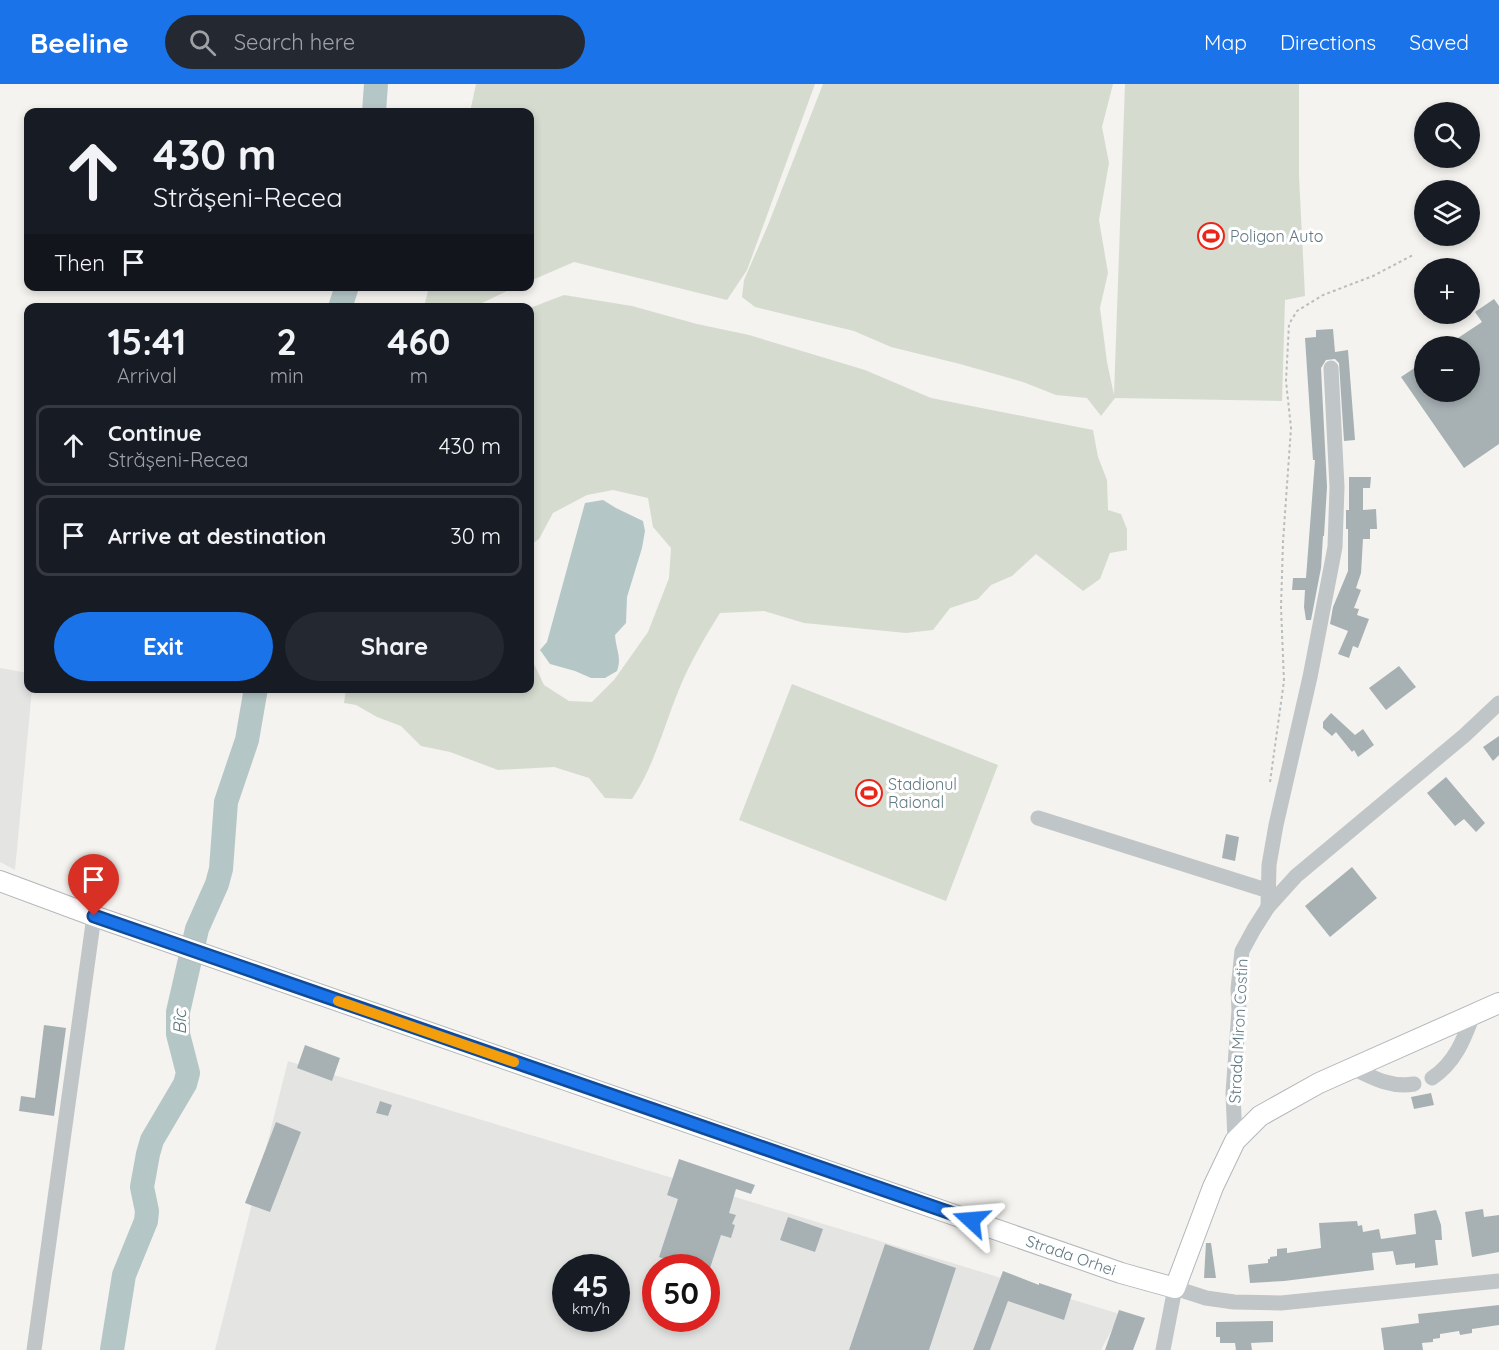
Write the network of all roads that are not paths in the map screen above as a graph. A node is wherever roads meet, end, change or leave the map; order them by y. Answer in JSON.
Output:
{"nodes":[{"id":1,"x":1331,"y":368,"type":"dead end"},
{"id":2,"x":1499,"y":703,"type":"edge"},
{"id":3,"x":1038,"y":818,"type":"dead end"},
{"id":4,"x":0,"y":881,"type":"edge"},
{"id":5,"x":1269,"y":891,"type":"junction"},
{"id":6,"x":1269,"y":907,"type":"junction"},
{"id":7,"x":94,"y":916,"type":"junction"},
{"id":8,"x":1499,"y":1003,"type":"edge"},
{"id":9,"x":1473,"y":1015,"type":"junction"},
{"id":10,"x":1353,"y":1068,"type":"junction"},
{"id":11,"x":1432,"y":1078,"type":"dead end"},
{"id":12,"x":1414,"y":1084,"type":"dead end"},
{"id":13,"x":1235,"y":1141,"type":"junction"},
{"id":14,"x":1499,"y":1281,"type":"edge"},
{"id":15,"x":1175,"y":1288,"type":"junction"},
{"id":16,"x":34,"y":1350,"type":"edge"},
{"id":17,"x":1163,"y":1350,"type":"edge"}],
"edges":[{"from":1,"to":5,"type":"street"},
{"from":2,"to":6,"type":"street","name":"Strada Miron Costin"},
{"from":3,"to":5,"type":"street"},
{"from":4,"to":7,"type":"main road","name":"Strada Orhei"},
{"from":5,"to":6,"type":"street"},
{"from":6,"to":13,"type":"street","name":"Strada Miron Costin"},
{"from":7,"to":15,"type":"main road","name":"Strada Orhei"},
{"from":7,"to":16,"type":"street"},
{"from":8,"to":9,"type":"main road"},
{"from":9,"to":10,"type":"main road"},
{"from":9,"to":11,"type":"street"},
{"from":10,"to":12,"type":"street"},
{"from":10,"to":13,"type":"main road"},
{"from":13,"to":15,"type":"main road","name":"Strada Miron Costin"},
{"from":14,"to":15,"type":"street","name":"Strada Orhei"},
{"from":15,"to":17,"type":"street","name":"Strada Miron Costin"}]}
